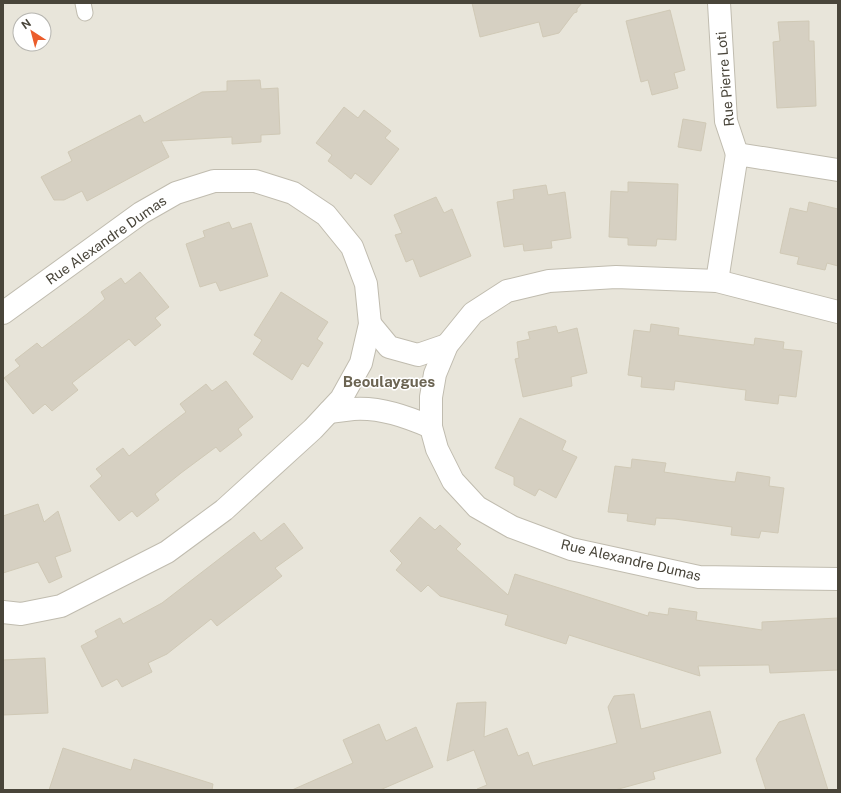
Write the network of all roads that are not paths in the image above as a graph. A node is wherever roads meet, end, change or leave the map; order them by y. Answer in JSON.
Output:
{"nodes":[{"id":1,"x":720,"y":3,"type":"edge"},
{"id":2,"x":737,"y":154,"type":"junction"},
{"id":3,"x":838,"y":170,"type":"edge"},
{"id":4,"x":717,"y":281,"type":"junction"},
{"id":5,"x":838,"y":312,"type":"edge"},
{"id":6,"x":3,"y":313,"type":"edge"},
{"id":7,"x":370,"y":324,"type":"junction"},
{"id":8,"x":447,"y":344,"type":"junction"},
{"id":9,"x":329,"y":412,"type":"junction"},
{"id":10,"x":432,"y":427,"type":"junction"},
{"id":11,"x":838,"y":579,"type":"edge"},
{"id":12,"x":3,"y":612,"type":"edge"}],
"edges":[{"from":1,"to":2,"type":"street","name":"Rue Pierre Loti"},
{"from":2,"to":3,"type":"street"},
{"from":2,"to":4,"type":"street"},
{"from":4,"to":5,"type":"street","name":"Rue Alexandre Dumas"},
{"from":4,"to":8,"type":"street","name":"Rue Alexandre Dumas"},
{"from":6,"to":7,"type":"street","name":"Rue Alexandre Dumas"},
{"from":7,"to":8,"type":"street"},
{"from":7,"to":9,"type":"street","name":"Rue Alexandre Dumas"},
{"from":8,"to":10,"type":"street","name":"Rue Alexandre Dumas"},
{"from":9,"to":10,"type":"street"},
{"from":9,"to":12,"type":"street","name":"Rue Alexandre Dumas"},
{"from":10,"to":11,"type":"street","name":"Rue Alexandre Dumas"}]}
